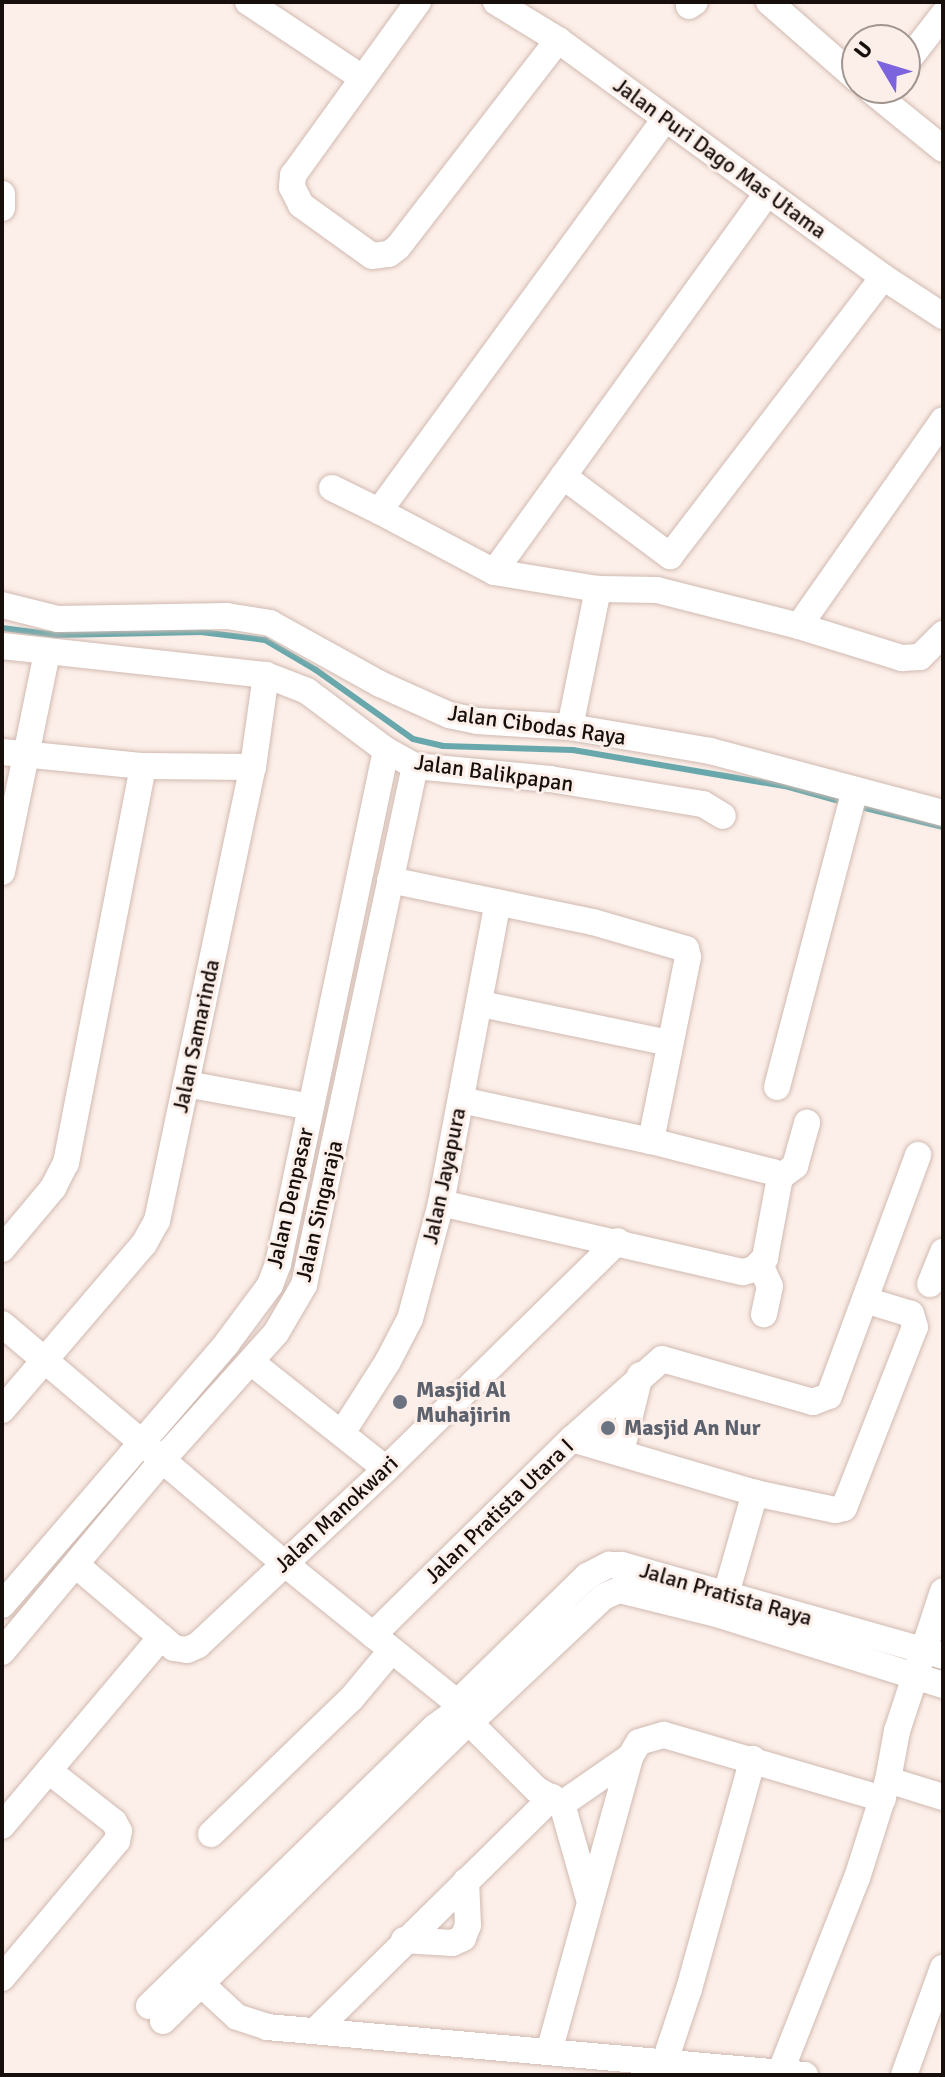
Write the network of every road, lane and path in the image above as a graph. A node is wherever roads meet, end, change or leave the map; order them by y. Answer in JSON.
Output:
{"nodes":[{"id":1,"x":248,"y":2,"type":"edge"},
{"id":2,"x":418,"y":2,"type":"edge"},
{"id":3,"x":496,"y":2,"type":"edge"},
{"id":4,"x":769,"y":2,"type":"edge"},
{"id":5,"x":943,"y":15,"type":"edge"},
{"id":6,"x":558,"y":40,"type":"junction"},
{"id":7,"x":921,"y":43,"type":"edge"},
{"id":8,"x":841,"y":65,"type":"edge"},
{"id":9,"x":361,"y":77,"type":"junction"},
{"id":10,"x":893,"y":104,"type":"edge"},
{"id":11,"x":665,"y":119,"type":"junction"},
{"id":12,"x":943,"y":149,"type":"edge"},
{"id":13,"x":768,"y":192,"type":"junction"},
{"id":14,"x":2,"y":194,"type":"edge"},
{"id":15,"x":2,"y":208,"type":"edge"},
{"id":16,"x":883,"y":277,"type":"junction"},
{"id":17,"x":943,"y":316,"type":"edge"},
{"id":18,"x":943,"y":420,"type":"edge"},
{"id":19,"x":563,"y":476,"type":"junction"},
{"id":20,"x":332,"y":488,"type":"dead end"},
{"id":21,"x":379,"y":511,"type":"junction"},
{"id":22,"x":670,"y":556,"type":"junction"},
{"id":23,"x":494,"y":572,"type":"junction"},
{"id":24,"x":598,"y":589,"type":"junction"},
{"id":25,"x":657,"y":590,"type":"junction"},
{"id":26,"x":2,"y":605,"type":"edge"},
{"id":27,"x":799,"y":626,"type":"junction"},
{"id":28,"x":943,"y":634,"type":"edge"},
{"id":29,"x":2,"y":646,"type":"edge"},
{"id":30,"x":47,"y":653,"type":"junction"},
{"id":31,"x":266,"y":675,"type":"junction"},
{"id":32,"x":570,"y":727,"type":"junction"},
{"id":33,"x":386,"y":750,"type":"junction"},
{"id":34,"x":14,"y":754,"type":"edge"},
{"id":35,"x":143,"y":766,"type":"junction"},
{"id":36,"x":415,"y":766,"type":"junction"},
{"id":37,"x":253,"y":767,"type":"junction"},
{"id":38,"x":852,"y":799,"type":"junction"},
{"id":39,"x":943,"y":813,"type":"edge"},
{"id":40,"x":723,"y":816,"type":"dead end"},
{"id":41,"x":2,"y":872,"type":"edge"},
{"id":42,"x":390,"y":880,"type":"junction"},
{"id":43,"x":498,"y":902,"type":"junction"},
{"id":44,"x":481,"y":1004,"type":"junction"},
{"id":45,"x":670,"y":1043,"type":"junction"},
{"id":46,"x":186,"y":1084,"type":"junction"},
{"id":47,"x":777,"y":1087,"type":"dead end"},
{"id":48,"x":461,"y":1100,"type":"junction"},
{"id":49,"x":311,"y":1107,"type":"junction"},
{"id":50,"x":807,"y":1123,"type":"dead end"},
{"id":51,"x":651,"y":1141,"type":"junction"},
{"id":52,"x":918,"y":1155,"type":"dead end"},
{"id":53,"x":780,"y":1177,"type":"junction"},
{"id":54,"x":441,"y":1203,"type":"junction"},
{"id":55,"x":618,"y":1241,"type":"junction"},
{"id":56,"x":2,"y":1249,"type":"edge"},
{"id":57,"x":943,"y":1251,"type":"edge"},
{"id":58,"x":760,"y":1264,"type":"junction"},
{"id":59,"x":930,"y":1284,"type":"dead end"},
{"id":60,"x":865,"y":1300,"type":"junction"},
{"id":61,"x":764,"y":1314,"type":"dead end"},
{"id":62,"x":2,"y":1324,"type":"edge"},
{"id":63,"x":46,"y":1361,"type":"junction"},
{"id":64,"x":251,"y":1362,"type":"junction"},
{"id":65,"x":640,"y":1375,"type":"junction"},
{"id":66,"x":2,"y":1410,"type":"edge"},
{"id":67,"x":342,"y":1433,"type":"junction"},
{"id":68,"x":572,"y":1439,"type":"junction"},
{"id":69,"x":152,"y":1451,"type":"junction"},
{"id":70,"x":621,"y":1452,"type":"junction"},
{"id":71,"x":386,"y":1469,"type":"junction"},
{"id":72,"x":755,"y":1493,"type":"junction"},
{"id":73,"x":284,"y":1563,"type":"junction"},
{"id":74,"x":76,"y":1565,"type":"junction"},
{"id":75,"x":943,"y":1591,"type":"edge"},
{"id":76,"x":723,"y":1604,"type":"junction"},
{"id":77,"x":2,"y":1605,"type":"edge"},
{"id":78,"x":161,"y":1637,"type":"junction"},
{"id":79,"x":382,"y":1643,"type":"junction"},
{"id":80,"x":2,"y":1652,"type":"edge"},
{"id":81,"x":933,"y":1653,"type":"edge"},
{"id":82,"x":914,"y":1676,"type":"junction"},
{"id":83,"x":943,"y":1685,"type":"edge"},
{"id":84,"x":466,"y":1714,"type":"junction"},
{"id":85,"x":630,"y":1757,"type":"junction"},
{"id":86,"x":753,"y":1759,"type":"junction"},
{"id":87,"x":49,"y":1771,"type":"junction"},
{"id":88,"x":886,"y":1789,"type":"junction"},
{"id":89,"x":943,"y":1797,"type":"edge"},
{"id":90,"x":557,"y":1801,"type":"junction"},
{"id":91,"x":2,"y":1826,"type":"edge"},
{"id":92,"x":211,"y":1834,"type":"dead end"},
{"id":93,"x":466,"y":1881,"type":"junction"},
{"id":94,"x":590,"y":1902,"type":"junction"},
{"id":95,"x":404,"y":1940,"type":"junction"},
{"id":96,"x":943,"y":1968,"type":"edge"},
{"id":97,"x":193,"y":1977,"type":"junction"},
{"id":98,"x":2,"y":1978,"type":"edge"},
{"id":99,"x":156,"y":2013,"type":"dead end"},
{"id":100,"x":316,"y":2030,"type":"junction"},
{"id":101,"x":549,"y":2052,"type":"junction"},
{"id":102,"x":664,"y":2064,"type":"junction"},
{"id":103,"x":792,"y":2074,"type":"edge"},
{"id":104,"x":904,"y":2075,"type":"edge"}],
"edges":[{"from":1,"to":9,"type":"street"},
{"from":2,"to":9,"type":"street"},
{"from":3,"to":6,"type":"street","name":"Jalan Puri Dago Mas Utama"},
{"from":4,"to":8,"type":"street"},
{"from":5,"to":7,"type":"street"},
{"from":6,"to":9,"type":"street"},
{"from":6,"to":11,"type":"street","name":"Jalan Puri Dago Mas Utama"},
{"from":10,"to":12,"type":"street"},
{"from":11,"to":13,"type":"street","name":"Jalan Puri Dago Mas Utama"},
{"from":11,"to":21,"type":"street"},
{"from":13,"to":16,"type":"street","name":"Jalan Puri Dago Mas Utama"},
{"from":13,"to":19,"type":"street"},
{"from":14,"to":15,"type":"street"},
{"from":16,"to":17,"type":"street","name":"Jalan Puri Dago Mas Utama"},
{"from":16,"to":22,"type":"street"},
{"from":18,"to":27,"type":"street"},
{"from":19,"to":22,"type":"street"},
{"from":19,"to":23,"type":"street"},
{"from":20,"to":21,"type":"street"},
{"from":21,"to":23,"type":"street"},
{"from":22,"to":25,"type":"street"},
{"from":23,"to":24,"type":"street"},
{"from":24,"to":25,"type":"street"},
{"from":24,"to":32,"type":"street"},
{"from":25,"to":27,"type":"street"},
{"from":26,"to":32,"type":"street","name":"Jalan Cibodas Raya"},
{"from":27,"to":28,"type":"street"},
{"from":29,"to":30,"type":"street","name":"Jalan Balikpapan"},
{"from":30,"to":31,"type":"street","name":"Jalan Balikpapan"},
{"from":30,"to":34,"type":"street"},
{"from":31,"to":33,"type":"street","name":"Jalan Balikpapan"},
{"from":31,"to":37,"type":"street","name":"Jalan Samarinda"},
{"from":32,"to":38,"type":"street","name":"Jalan Cibodas Raya"},
{"from":33,"to":36,"type":"street","name":"Jalan Balikpapan"},
{"from":33,"to":49,"type":"street","name":"Jalan Denpasar"},
{"from":34,"to":35,"type":"street"},
{"from":34,"to":41,"type":"street"},
{"from":35,"to":37,"type":"street"},
{"from":35,"to":56,"type":"street"},
{"from":36,"to":40,"type":"street","name":"Jalan Balikpapan"},
{"from":36,"to":42,"type":"street","name":"Jalan Singaraja"},
{"from":37,"to":46,"type":"street","name":"Jalan Samarinda"},
{"from":38,"to":39,"type":"street","name":"Jalan Cibodas Raya"},
{"from":38,"to":47,"type":"street"},
{"from":42,"to":43,"type":"street"},
{"from":42,"to":64,"type":"street","name":"Jalan Singaraja"},
{"from":43,"to":44,"type":"street","name":"Jalan Jayapura"},
{"from":43,"to":45,"type":"street"},
{"from":44,"to":45,"type":"street"},
{"from":44,"to":48,"type":"street","name":"Jalan Jayapura"},
{"from":45,"to":51,"type":"street"},
{"from":46,"to":49,"type":"street"},
{"from":46,"to":63,"type":"street","name":"Jalan Samarinda"},
{"from":48,"to":51,"type":"street"},
{"from":48,"to":54,"type":"street","name":"Jalan Jayapura"},
{"from":49,"to":69,"type":"street","name":"Jalan Denpasar"},
{"from":50,"to":53,"type":"street"},
{"from":51,"to":53,"type":"street"},
{"from":52,"to":60,"type":"street","name":"Jalan Pratista Utara I"},
{"from":53,"to":58,"type":"street"},
{"from":54,"to":55,"type":"street"},
{"from":54,"to":67,"type":"street","name":"Jalan Jayapura"},
{"from":55,"to":58,"type":"street"},
{"from":55,"to":71,"type":"street","name":"Jalan Manokwari"},
{"from":57,"to":59,"type":"street"},
{"from":58,"to":61,"type":"street"},
{"from":60,"to":65,"type":"street","name":"Jalan Pratista Utara I"},
{"from":60,"to":72,"type":"street"},
{"from":62,"to":63,"type":"street"},
{"from":63,"to":66,"type":"street","name":"Jalan Samarinda"},
{"from":63,"to":69,"type":"street"},
{"from":64,"to":67,"type":"street"},
{"from":64,"to":69,"type":"street","name":"Jalan Singaraja"},
{"from":65,"to":68,"type":"street","name":"Jalan Pratista Utara I"},
{"from":65,"to":70,"type":"street"},
{"from":67,"to":71,"type":"street"},
{"from":68,"to":70,"type":"street"},
{"from":68,"to":79,"type":"street","name":"Jalan Pratista Utara I"},
{"from":69,"to":73,"type":"street"},
{"from":69,"to":74,"type":"street","name":"Jalan Singaraja"},
{"from":69,"to":77,"type":"street","name":"Jalan Denpasar"},
{"from":70,"to":72,"type":"street"},
{"from":71,"to":73,"type":"street","name":"Jalan Manokwari"},
{"from":72,"to":76,"type":"street"},
{"from":73,"to":78,"type":"street","name":"Jalan Manokwari"},
{"from":73,"to":79,"type":"street"},
{"from":74,"to":78,"type":"street","name":"Jalan Manokwari"},
{"from":74,"to":80,"type":"street","name":"Jalan Singaraja"},
{"from":75,"to":81,"type":"street"},
{"from":76,"to":81,"type":"street","name":"Jalan Pratista Raya"},
{"from":76,"to":82,"type":"street","name":"Jalan Pratista Raya"},
{"from":76,"to":84,"type":"street","name":"Jalan Pratista Raya"},
{"from":78,"to":87,"type":"street"},
{"from":79,"to":84,"type":"street"},
{"from":79,"to":92,"type":"street","name":"Jalan Pratista Utara I"},
{"from":81,"to":82,"type":"street"},
{"from":82,"to":83,"type":"street","name":"Jalan Pratista Raya"},
{"from":82,"to":88,"type":"street"},
{"from":84,"to":90,"type":"street"},
{"from":84,"to":97,"type":"street","name":"Jalan Pratista Raya"},
{"from":85,"to":86,"type":"street"},
{"from":85,"to":90,"type":"street"},
{"from":85,"to":94,"type":"street"},
{"from":86,"to":88,"type":"street"},
{"from":86,"to":102,"type":"street"},
{"from":87,"to":91,"type":"street"},
{"from":87,"to":98,"type":"street"},
{"from":88,"to":89,"type":"street"},
{"from":88,"to":103,"type":"street"},
{"from":90,"to":93,"type":"street"},
{"from":90,"to":94,"type":"street"},
{"from":93,"to":95,"type":"street"},
{"from":93,"to":95,"type":"street"},
{"from":94,"to":101,"type":"street"},
{"from":95,"to":100,"type":"street"},
{"from":96,"to":104,"type":"street"},
{"from":97,"to":99,"type":"street","name":"Jalan Pratista Raya"},
{"from":97,"to":100,"type":"street"},
{"from":100,"to":101,"type":"street"},
{"from":101,"to":102,"type":"street"},
{"from":102,"to":103,"type":"street"}]}
